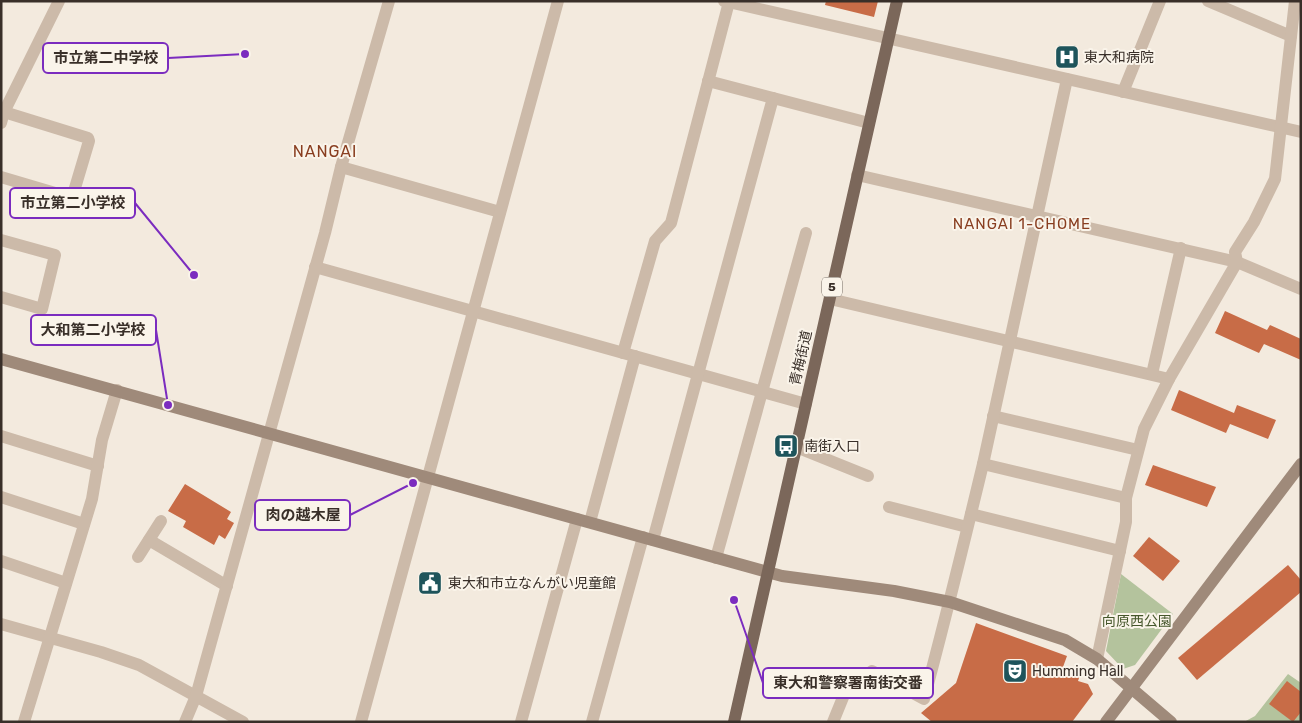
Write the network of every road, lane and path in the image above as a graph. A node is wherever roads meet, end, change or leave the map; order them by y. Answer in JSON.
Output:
{"nodes":[{"id":1,"x":59,"y":1,"type":"edge"},
{"id":2,"x":389,"y":1,"type":"edge"},
{"id":3,"x":558,"y":1,"type":"edge"},
{"id":4,"x":897,"y":1,"type":"edge"},
{"id":5,"x":1160,"y":1,"type":"edge"},
{"id":6,"x":1208,"y":1,"type":"edge"},
{"id":7,"x":1295,"y":1,"type":"edge"},
{"id":8,"x":727,"y":2,"type":"edge"},
{"id":9,"x":1291,"y":36,"type":"junction"},
{"id":10,"x":888,"y":39,"type":"junction"},
{"id":11,"x":1067,"y":79,"type":"junction"},
{"id":12,"x":708,"y":81,"type":"junction"},
{"id":13,"x":1123,"y":92,"type":"junction"},
{"id":14,"x":773,"y":98,"type":"junction"},
{"id":15,"x":3,"y":118,"type":"edge"},
{"id":16,"x":869,"y":123,"type":"junction"},
{"id":17,"x":1281,"y":128,"type":"junction"},
{"id":18,"x":1301,"y":132,"type":"edge"},
{"id":19,"x":341,"y":167,"type":"junction"},
{"id":20,"x":857,"y":176,"type":"junction"},
{"id":21,"x":1,"y":177,"type":"edge"},
{"id":22,"x":500,"y":212,"type":"junction"},
{"id":23,"x":1037,"y":216,"type":"junction"},
{"id":24,"x":806,"y":233,"type":"dead end"},
{"id":25,"x":1,"y":240,"type":"edge"},
{"id":26,"x":1181,"y":248,"type":"junction"},
{"id":27,"x":1237,"y":262,"type":"junction"},
{"id":28,"x":315,"y":267,"type":"junction"},
{"id":29,"x":1301,"y":289,"type":"edge"},
{"id":30,"x":1,"y":297,"type":"edge"},
{"id":31,"x":830,"y":299,"type":"junction"},
{"id":32,"x":474,"y":311,"type":"junction"},
{"id":33,"x":1010,"y":341,"type":"junction"},
{"id":34,"x":629,"y":354,"type":"junction"},
{"id":35,"x":1,"y":358,"type":"edge"},
{"id":36,"x":698,"y":374,"type":"junction"},
{"id":37,"x":1152,"y":374,"type":"junction"},
{"id":38,"x":1169,"y":379,"type":"junction"},
{"id":39,"x":117,"y":390,"type":"junction"},
{"id":40,"x":762,"y":392,"type":"junction"},
{"id":41,"x":806,"y":404,"type":"junction"},
{"id":42,"x":993,"y":416,"type":"junction"},
{"id":43,"x":270,"y":433,"type":"junction"},
{"id":44,"x":1,"y":436,"type":"edge"},
{"id":45,"x":796,"y":447,"type":"junction"},
{"id":46,"x":1138,"y":450,"type":"junction"},
{"id":47,"x":983,"y":464,"type":"junction"},
{"id":48,"x":1301,"y":464,"type":"edge"},
{"id":49,"x":98,"y":466,"type":"junction"},
{"id":50,"x":868,"y":476,"type":"dead end"},
{"id":51,"x":429,"y":477,"type":"junction"},
{"id":52,"x":1,"y":497,"type":"edge"},
{"id":53,"x":1126,"y":498,"type":"junction"},
{"id":54,"x":889,"y":506,"type":"dead end"},
{"id":55,"x":971,"y":514,"type":"junction"},
{"id":56,"x":576,"y":518,"type":"junction"},
{"id":57,"x":161,"y":521,"type":"dead end"},
{"id":58,"x":590,"y":522,"type":"junction"},
{"id":59,"x":84,"y":524,"type":"junction"},
{"id":60,"x":967,"y":527,"type":"junction"},
{"id":61,"x":648,"y":539,"type":"junction"},
{"id":62,"x":149,"y":540,"type":"junction"},
{"id":63,"x":1120,"y":551,"type":"junction"},
{"id":64,"x":138,"y":557,"type":"dead end"},
{"id":65,"x":716,"y":558,"type":"junction"},
{"id":66,"x":1,"y":561,"type":"edge"},
{"id":67,"x":767,"y":572,"type":"junction"},
{"id":68,"x":66,"y":583,"type":"junction"},
{"id":69,"x":227,"y":586,"type":"junction"},
{"id":70,"x":950,"y":602,"type":"junction"},
{"id":71,"x":1,"y":624,"type":"edge"},
{"id":72,"x":50,"y":638,"type":"junction"},
{"id":73,"x":1097,"y":659,"type":"junction"},
{"id":74,"x":1132,"y":689,"type":"junction"},
{"id":75,"x":196,"y":696,"type":"junction"},
{"id":76,"x":24,"y":722,"type":"edge"},
{"id":77,"x":185,"y":722,"type":"edge"},
{"id":78,"x":243,"y":722,"type":"edge"},
{"id":79,"x":361,"y":722,"type":"edge"},
{"id":80,"x":521,"y":722,"type":"edge"},
{"id":81,"x":592,"y":722,"type":"edge"},
{"id":82,"x":734,"y":722,"type":"edge"},
{"id":83,"x":833,"y":722,"type":"edge"},
{"id":84,"x":1106,"y":722,"type":"edge"},
{"id":85,"x":1171,"y":722,"type":"edge"}],
"edges":[{"from":1,"to":15,"type":"street"},
{"from":2,"to":19,"type":"street"},
{"from":3,"to":22,"type":"street"},
{"from":4,"to":10,"type":"main road","name":"青梅街道","number":"5"},
{"from":5,"to":13,"type":"street"},
{"from":6,"to":9,"type":"street"},
{"from":7,"to":9,"type":"street"},
{"from":8,"to":10,"type":"street"},
{"from":8,"to":12,"type":"street"},
{"from":9,"to":17,"type":"street"},
{"from":10,"to":11,"type":"street"},
{"from":10,"to":16,"type":"main road","name":"青梅街道","number":"5"},
{"from":11,"to":13,"type":"street"},
{"from":11,"to":23,"type":"street"},
{"from":12,"to":14,"type":"street"},
{"from":12,"to":34,"type":"street"},
{"from":13,"to":17,"type":"street"},
{"from":14,"to":16,"type":"street"},
{"from":14,"to":36,"type":"street"},
{"from":15,"to":21,"type":"street"},
{"from":16,"to":20,"type":"main road","name":"青梅街道","number":"5"},
{"from":17,"to":18,"type":"street"},
{"from":17,"to":27,"type":"street"},
{"from":19,"to":22,"type":"street"},
{"from":19,"to":28,"type":"street"},
{"from":20,"to":23,"type":"street"},
{"from":20,"to":31,"type":"main road","name":"青梅街道","number":"5"},
{"from":22,"to":32,"type":"street"},
{"from":23,"to":26,"type":"street"},
{"from":23,"to":33,"type":"street"},
{"from":24,"to":40,"type":"street"},
{"from":25,"to":30,"type":"street"},
{"from":26,"to":27,"type":"street"},
{"from":26,"to":37,"type":"street"},
{"from":27,"to":29,"type":"street"},
{"from":27,"to":38,"type":"street"},
{"from":28,"to":32,"type":"street"},
{"from":28,"to":43,"type":"street"},
{"from":31,"to":33,"type":"street"},
{"from":31,"to":41,"type":"main road","name":"青梅街道","number":"5"},
{"from":32,"to":34,"type":"street"},
{"from":32,"to":51,"type":"street"},
{"from":33,"to":37,"type":"street"},
{"from":33,"to":42,"type":"street"},
{"from":34,"to":36,"type":"street"},
{"from":34,"to":58,"type":"street"},
{"from":35,"to":39,"type":"street"},
{"from":36,"to":40,"type":"street"},
{"from":36,"to":61,"type":"street"},
{"from":37,"to":38,"type":"street"},
{"from":38,"to":46,"type":"street"},
{"from":39,"to":43,"type":"street"},
{"from":39,"to":49,"type":"street"},
{"from":40,"to":41,"type":"street"},
{"from":40,"to":65,"type":"street"},
{"from":41,"to":45,"type":"main road","name":"青梅街道","number":"5"},
{"from":42,"to":46,"type":"street"},
{"from":42,"to":47,"type":"street"},
{"from":43,"to":51,"type":"street"},
{"from":43,"to":69,"type":"street"},
{"from":44,"to":49,"type":"street"},
{"from":45,"to":50,"type":"street"},
{"from":45,"to":67,"type":"main road","name":"青梅街道","number":"5"},
{"from":46,"to":53,"type":"street"},
{"from":47,"to":53,"type":"street"},
{"from":47,"to":55,"type":"street"},
{"from":48,"to":74,"type":"street"},
{"from":49,"to":59,"type":"street"},
{"from":51,"to":56,"type":"street"},
{"from":51,"to":79,"type":"street"},
{"from":52,"to":59,"type":"street"},
{"from":53,"to":63,"type":"street"},
{"from":54,"to":60,"type":"street"},
{"from":55,"to":60,"type":"street"},
{"from":55,"to":63,"type":"street"},
{"from":56,"to":58,"type":"street"},
{"from":56,"to":80,"type":"street"},
{"from":57,"to":62,"type":"street"},
{"from":58,"to":61,"type":"street"},
{"from":59,"to":68,"type":"street"},
{"from":60,"to":70,"type":"street"},
{"from":61,"to":65,"type":"street"},
{"from":61,"to":81,"type":"street"},
{"from":62,"to":64,"type":"street"},
{"from":62,"to":69,"type":"street"},
{"from":63,"to":73,"type":"street"},
{"from":65,"to":67,"type":"street"},
{"from":66,"to":68,"type":"street"},
{"from":67,"to":70,"type":"street"},
{"from":67,"to":82,"type":"main road","name":"青梅街道","number":"5"},
{"from":68,"to":72,"type":"street"},
{"from":69,"to":75,"type":"street"},
{"from":70,"to":73,"type":"street"},
{"from":70,"to":83,"type":"street"},
{"from":71,"to":72,"type":"street"},
{"from":72,"to":75,"type":"street"},
{"from":72,"to":76,"type":"street"},
{"from":73,"to":74,"type":"street"},
{"from":74,"to":84,"type":"street"},
{"from":74,"to":85,"type":"street"},
{"from":75,"to":77,"type":"street"},
{"from":75,"to":78,"type":"street"}]}
